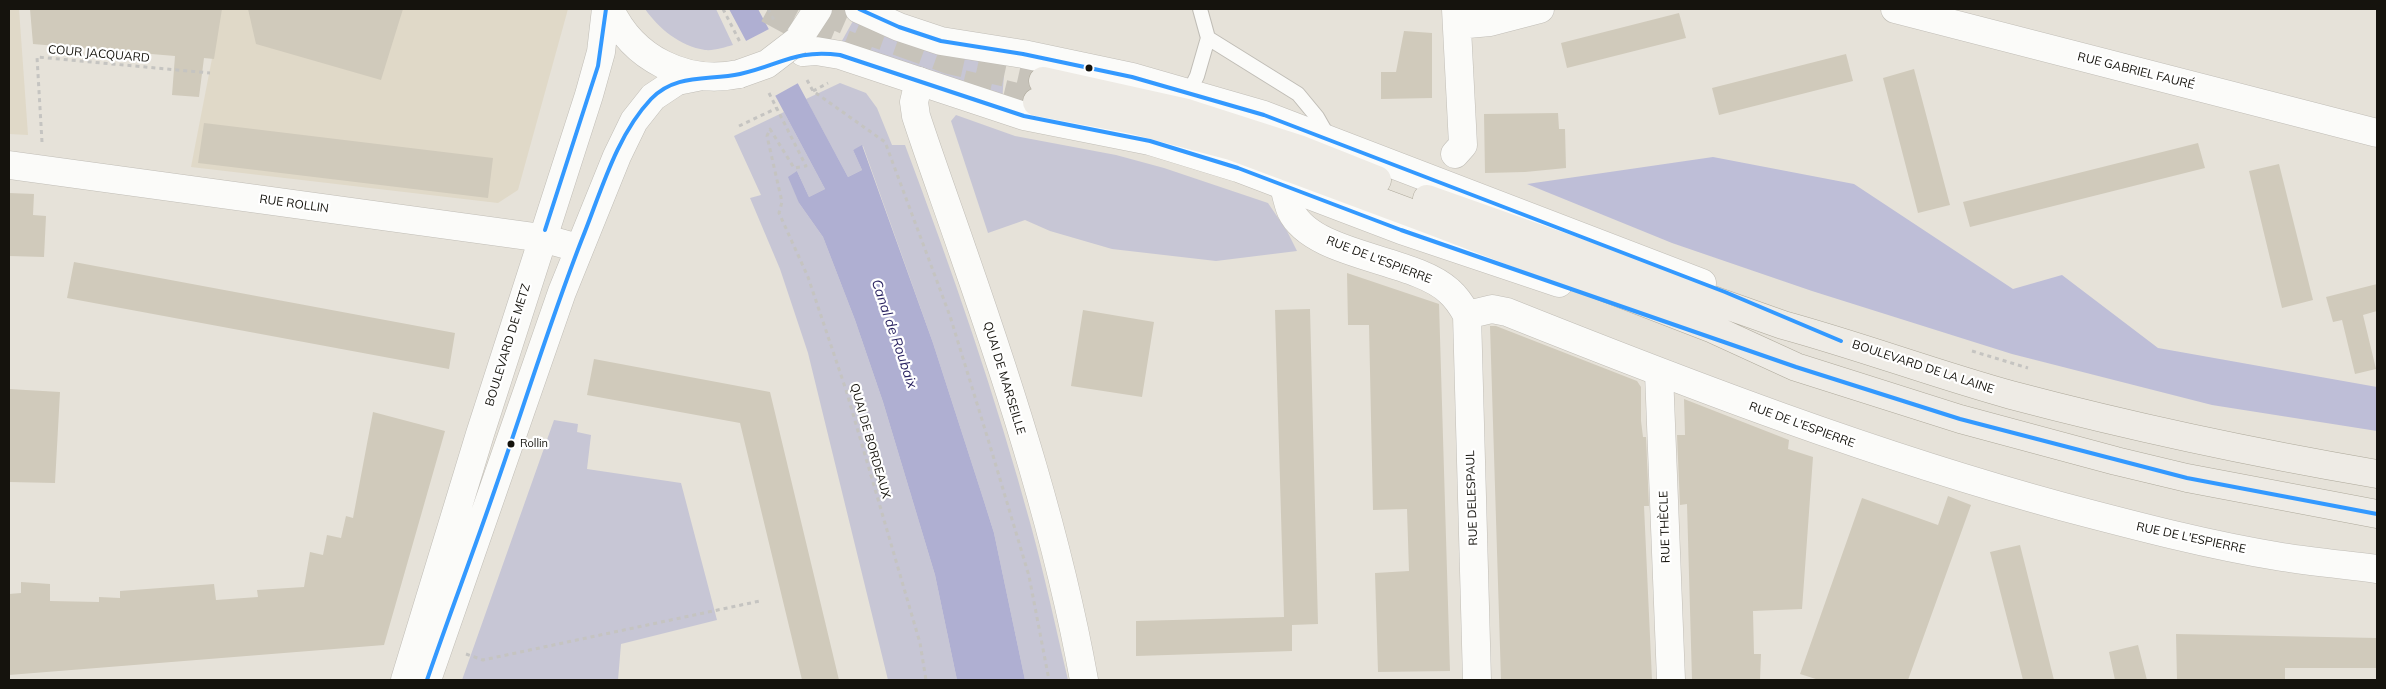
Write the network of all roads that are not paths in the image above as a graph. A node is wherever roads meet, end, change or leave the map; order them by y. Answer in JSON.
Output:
{"nodes":[{"id":1,"x":606,"y":9,"type":"edge"},
{"id":2,"x":610,"y":9,"type":"edge"},
{"id":3,"x":818,"y":9,"type":"edge"},
{"id":4,"x":858,"y":9,"type":"edge"},
{"id":5,"x":1200,"y":9,"type":"edge"},
{"id":6,"x":1540,"y":9,"type":"edge"},
{"id":7,"x":1896,"y":9,"type":"edge"},
{"id":8,"x":1456,"y":17,"type":"edge"},
{"id":9,"x":1208,"y":38,"type":"junction"},
{"id":10,"x":800,"y":47,"type":"junction"},
{"id":11,"x":702,"y":76,"type":"junction"},
{"id":12,"x":919,"y":81,"type":"junction"},
{"id":13,"x":1189,"y":92,"type":"junction"},
{"id":14,"x":2377,"y":133,"type":"edge"},
{"id":15,"x":1331,"y":141,"type":"junction"},
{"id":16,"x":1455,"y":154,"type":"dead end"},
{"id":17,"x":9,"y":165,"type":"edge"},
{"id":18,"x":1284,"y":186,"type":"junction"},
{"id":19,"x":542,"y":238,"type":"junction"},
{"id":20,"x":578,"y":248,"type":"junction"},
{"id":21,"x":1467,"y":315,"type":"junction"},
{"id":22,"x":1836,"y":340,"type":"junction"},
{"id":23,"x":1796,"y":367,"type":"junction"},
{"id":24,"x":1659,"y":373,"type":"junction"},
{"id":25,"x":2377,"y":474,"type":"edge"},
{"id":26,"x":2377,"y":514,"type":"edge"},
{"id":27,"x":2377,"y":569,"type":"edge"},
{"id":28,"x":405,"y":680,"type":"edge"},
{"id":29,"x":426,"y":680,"type":"edge"},
{"id":30,"x":1084,"y":680,"type":"edge"},
{"id":31,"x":1477,"y":680,"type":"edge"},
{"id":32,"x":1670,"y":680,"type":"edge"}],
"edges":[{"from":1,"to":19,"type":"street","name":"BOULEVARD DE METZ"},
{"from":2,"to":11,"type":"street"},
{"from":3,"to":10,"type":"street"},
{"from":4,"to":13,"type":"street","name":"BOULEVARD DE LA LAINE"},
{"from":5,"to":9,"type":"lane"},
{"from":6,"to":8,"type":"street"},
{"from":7,"to":14,"type":"street","name":"RUE GABRIEL FAURÉ"},
{"from":8,"to":16,"type":"street"},
{"from":9,"to":13,"type":"lane"},
{"from":9,"to":15,"type":"lane"},
{"from":10,"to":11,"type":"street","bridge":true},
{"from":10,"to":12,"type":"street"},
{"from":11,"to":20,"type":"street"},
{"from":12,"to":18,"type":"street"},
{"from":12,"to":30,"type":"street","name":"QUAI DE MARSEILLE"},
{"from":13,"to":15,"type":"street","name":"BOULEVARD DE LA LAINE"},
{"from":15,"to":22,"type":"street","name":"BOULEVARD DE LA LAINE"},
{"from":17,"to":19,"type":"street","name":"RUE ROLLIN"},
{"from":18,"to":21,"type":"street","name":"RUE DE L'ESPIERRE"},
{"from":18,"to":23,"type":"street"},
{"from":19,"to":20,"type":"street","name":"RUE ROLLIN"},
{"from":19,"to":28,"type":"street","name":"BOULEVARD DE METZ"},
{"from":20,"to":29,"type":"street"},
{"from":21,"to":24,"type":"street","name":"RUE DE L'ESPIERRE"},
{"from":21,"to":31,"type":"street","name":"RUE DELESPAUL"},
{"from":22,"to":23,"type":"main road"},
{"from":22,"to":25,"type":"main road","name":"BOULEVARD DE LA LAINE"},
{"from":23,"to":26,"type":"main road"},
{"from":24,"to":27,"type":"street","name":"RUE DE L'ESPIERRE"},
{"from":24,"to":32,"type":"street","name":"RUE THÈCLE"}]}
